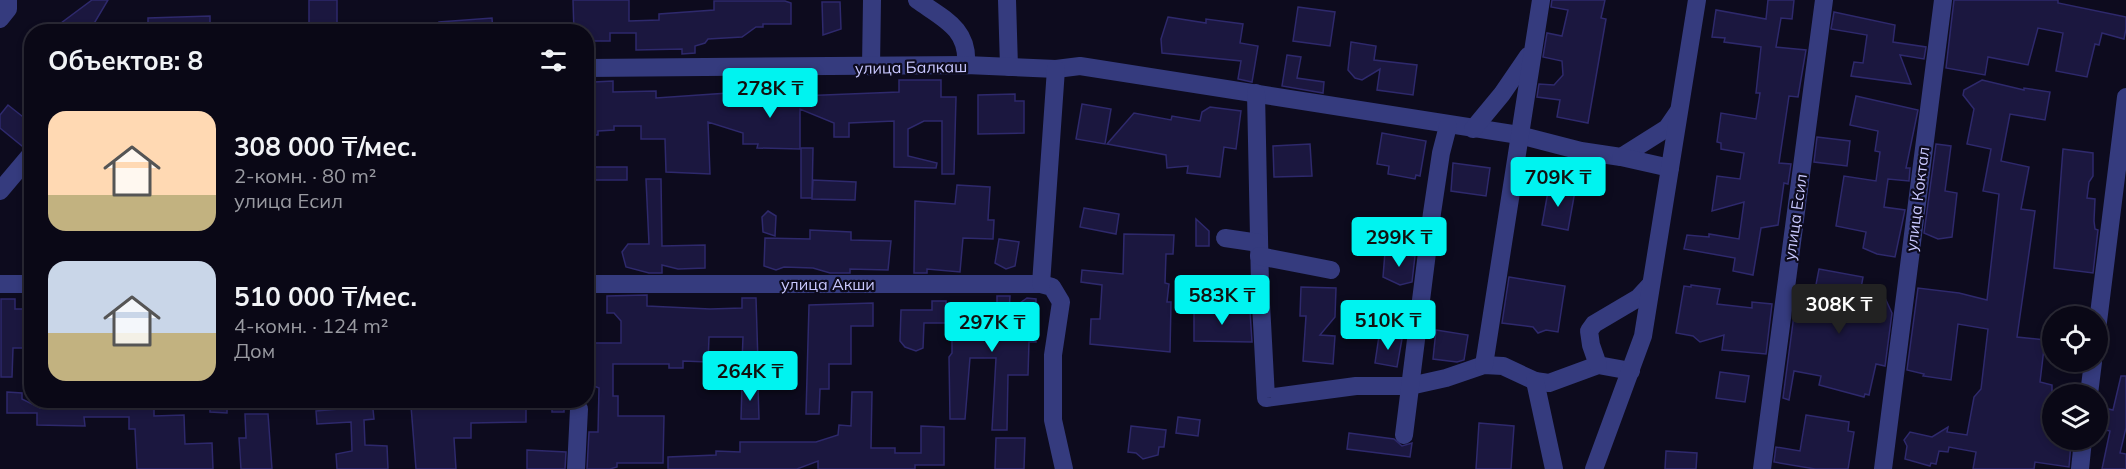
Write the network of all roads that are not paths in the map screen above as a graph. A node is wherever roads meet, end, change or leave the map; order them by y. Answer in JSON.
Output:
{"nodes":[{"id":1,"x":8,"y":0,"type":"edge"},
{"id":2,"x":872,"y":0,"type":"edge"},
{"id":3,"x":917,"y":0,"type":"edge"},
{"id":4,"x":1006,"y":0,"type":"edge"},
{"id":5,"x":1540,"y":0,"type":"edge"},
{"id":6,"x":1697,"y":0,"type":"edge"},
{"id":7,"x":1824,"y":0,"type":"edge"},
{"id":8,"x":1943,"y":0,"type":"edge"},
{"id":9,"x":0,"y":19,"type":"edge"},
{"id":10,"x":1533,"y":49,"type":"junction"},
{"id":11,"x":966,"y":65,"type":"junction"},
{"id":12,"x":1009,"y":67,"type":"junction"},
{"id":13,"x":594,"y":68,"type":"edge"},
{"id":14,"x":871,"y":68,"type":"junction"},
{"id":15,"x":1056,"y":69,"type":"junction"},
{"id":16,"x":1256,"y":93,"type":"junction"},
{"id":17,"x":2126,"y":97,"type":"edge"},
{"id":18,"x":1678,"y":112,"type":"junction"},
{"id":19,"x":1448,"y":126,"type":"junction"},
{"id":20,"x":1473,"y":129,"type":"junction"},
{"id":21,"x":1519,"y":135,"type":"junction"},
{"id":22,"x":1621,"y":157,"type":"junction"},
{"id":23,"x":24,"y":162,"type":"edge"},
{"id":24,"x":1670,"y":168,"type":"junction"},
{"id":25,"x":0,"y":191,"type":"edge"},
{"id":26,"x":1225,"y":238,"type":"dead end"},
{"id":27,"x":1259,"y":249,"type":"junction"},
{"id":28,"x":1331,"y":270,"type":"dead end"},
{"id":29,"x":0,"y":284,"type":"edge"},
{"id":30,"x":24,"y":284,"type":"edge"},
{"id":31,"x":594,"y":284,"type":"edge"},
{"id":32,"x":1041,"y":284,"type":"junction"},
{"id":33,"x":1651,"y":284,"type":"junction"},
{"id":34,"x":2100,"y":306,"type":"edge"},
{"id":35,"x":1484,"y":365,"type":"junction"},
{"id":36,"x":1598,"y":365,"type":"junction"},
{"id":37,"x":1631,"y":371,"type":"junction"},
{"id":38,"x":1535,"y":381,"type":"junction"},
{"id":39,"x":1410,"y":386,"type":"junction"},
{"id":40,"x":579,"y":409,"type":"dead end"},
{"id":41,"x":1404,"y":435,"type":"dead end"},
{"id":42,"x":2082,"y":450,"type":"edge"},
{"id":43,"x":576,"y":469,"type":"edge"},
{"id":44,"x":1064,"y":469,"type":"edge"},
{"id":45,"x":1554,"y":469,"type":"edge"},
{"id":46,"x":1594,"y":469,"type":"edge"},
{"id":47,"x":1762,"y":469,"type":"edge"},
{"id":48,"x":1883,"y":469,"type":"edge"},
{"id":49,"x":2079,"y":469,"type":"edge"}],
"edges":[{"from":1,"to":9,"type":"street"},
{"from":2,"to":14,"type":"street"},
{"from":3,"to":11,"type":"street"},
{"from":4,"to":12,"type":"street"},
{"from":5,"to":10,"type":"street"},
{"from":6,"to":18,"type":"street"},
{"from":7,"to":47,"type":"street","name":"улица Есил"},
{"from":8,"to":48,"type":"street","name":"улица Коктал"},
{"from":10,"to":20,"type":"street"},
{"from":10,"to":21,"type":"street"},
{"from":11,"to":12,"type":"street","name":"улица Балкаш"},
{"from":11,"to":14,"type":"street","name":"улица Балкаш"},
{"from":12,"to":15,"type":"street","name":"улица Балкаш"},
{"from":13,"to":14,"type":"street","name":"улица Балкаш"},
{"from":15,"to":16,"type":"street","name":"улица Балкаш"},
{"from":15,"to":32,"type":"street"},
{"from":16,"to":19,"type":"street","name":"улица Балкаш"},
{"from":16,"to":27,"type":"street"},
{"from":17,"to":34,"type":"street"},
{"from":18,"to":22,"type":"street"},
{"from":18,"to":24,"type":"street"},
{"from":19,"to":20,"type":"street","name":"улица Балкаш"},
{"from":19,"to":39,"type":"street"},
{"from":20,"to":21,"type":"street","name":"улица Балкаш"},
{"from":21,"to":22,"type":"street","name":"улица Балкаш"},
{"from":21,"to":35,"type":"street"},
{"from":22,"to":24,"type":"street","name":"улица Балкаш"},
{"from":23,"to":25,"type":"street"},
{"from":24,"to":33,"type":"street"},
{"from":26,"to":27,"type":"street"},
{"from":27,"to":28,"type":"street"},
{"from":27,"to":39,"type":"street"},
{"from":29,"to":30,"type":"street"},
{"from":31,"to":32,"type":"street","name":"улица Акши"},
{"from":32,"to":44,"type":"street"},
{"from":33,"to":36,"type":"street"},
{"from":33,"to":37,"type":"street"},
{"from":35,"to":38,"type":"street"},
{"from":35,"to":39,"type":"street"},
{"from":36,"to":37,"type":"street"},
{"from":36,"to":38,"type":"street"},
{"from":37,"to":46,"type":"street"},
{"from":38,"to":45,"type":"street"},
{"from":39,"to":41,"type":"street"},
{"from":40,"to":43,"type":"street"},
{"from":42,"to":49,"type":"street"}]}
